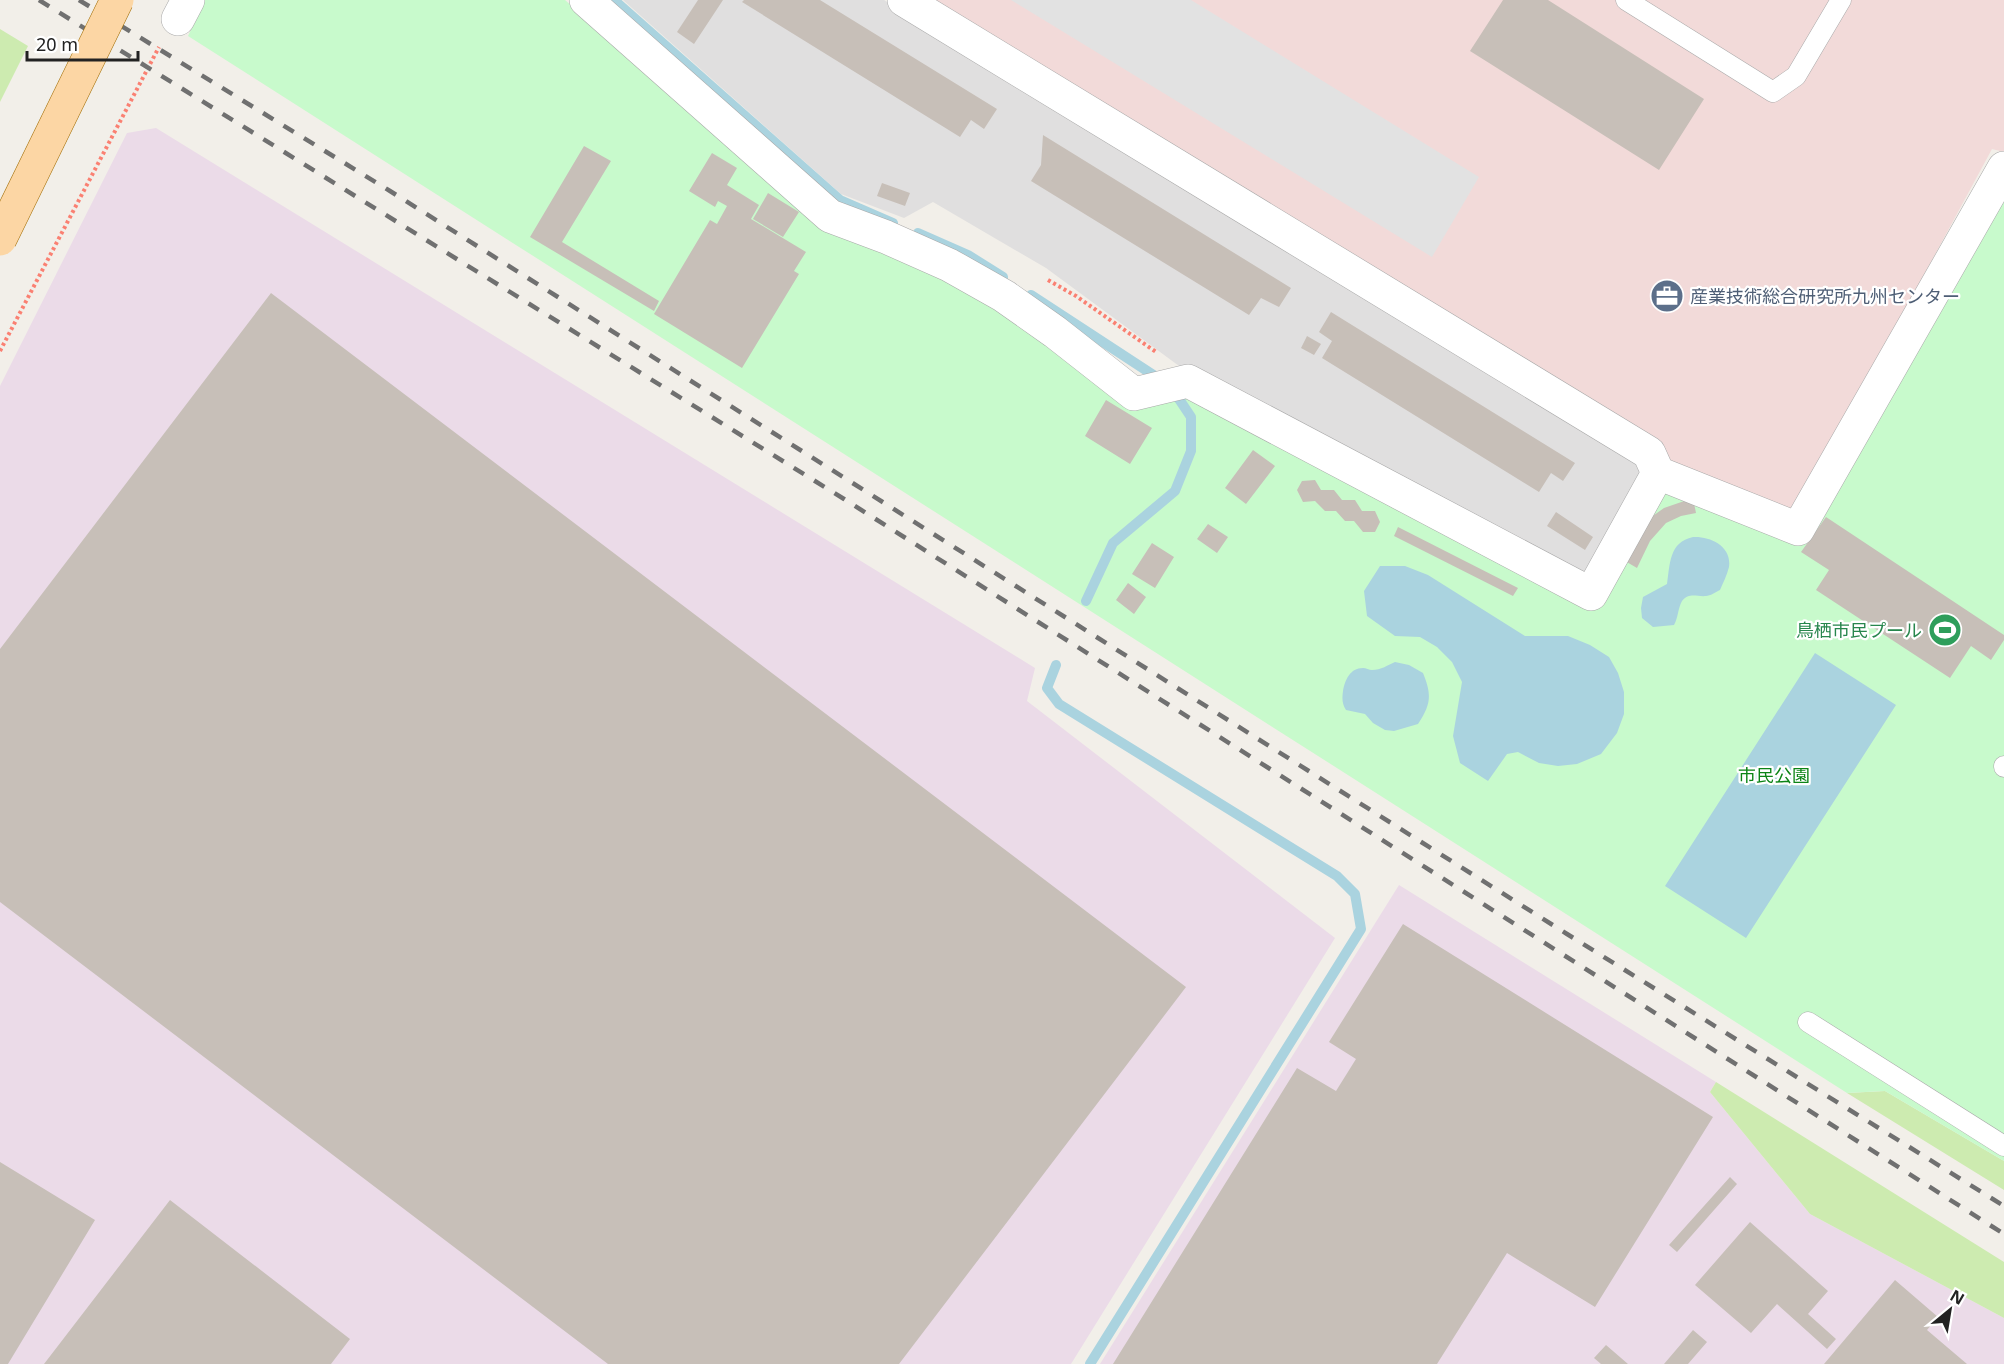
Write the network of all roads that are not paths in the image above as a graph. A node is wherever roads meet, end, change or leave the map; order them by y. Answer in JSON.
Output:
{"nodes":[{"id":1,"x":117,"y":0,"type":"edge"},
{"id":2,"x":586,"y":0,"type":"edge"},
{"id":3,"x":904,"y":0,"type":"edge"},
{"id":4,"x":1626,"y":0,"type":"edge"},
{"id":5,"x":1841,"y":0,"type":"edge"},
{"id":6,"x":2004,"y":168,"type":"edge"},
{"id":7,"x":0,"y":239,"type":"edge"},
{"id":8,"x":1658,"y":473,"type":"junction"},
{"id":9,"x":1808,"y":1022,"type":"dead end"},
{"id":10,"x":2004,"y":1146,"type":"edge"}],
"edges":[{"from":1,"to":7,"type":"main road","bridge":true},
{"from":2,"to":8,"type":"street"},
{"from":3,"to":8,"type":"street"},
{"from":4,"to":5,"type":"lane"},
{"from":6,"to":8,"type":"street"},
{"from":9,"to":10,"type":"lane"}]}
